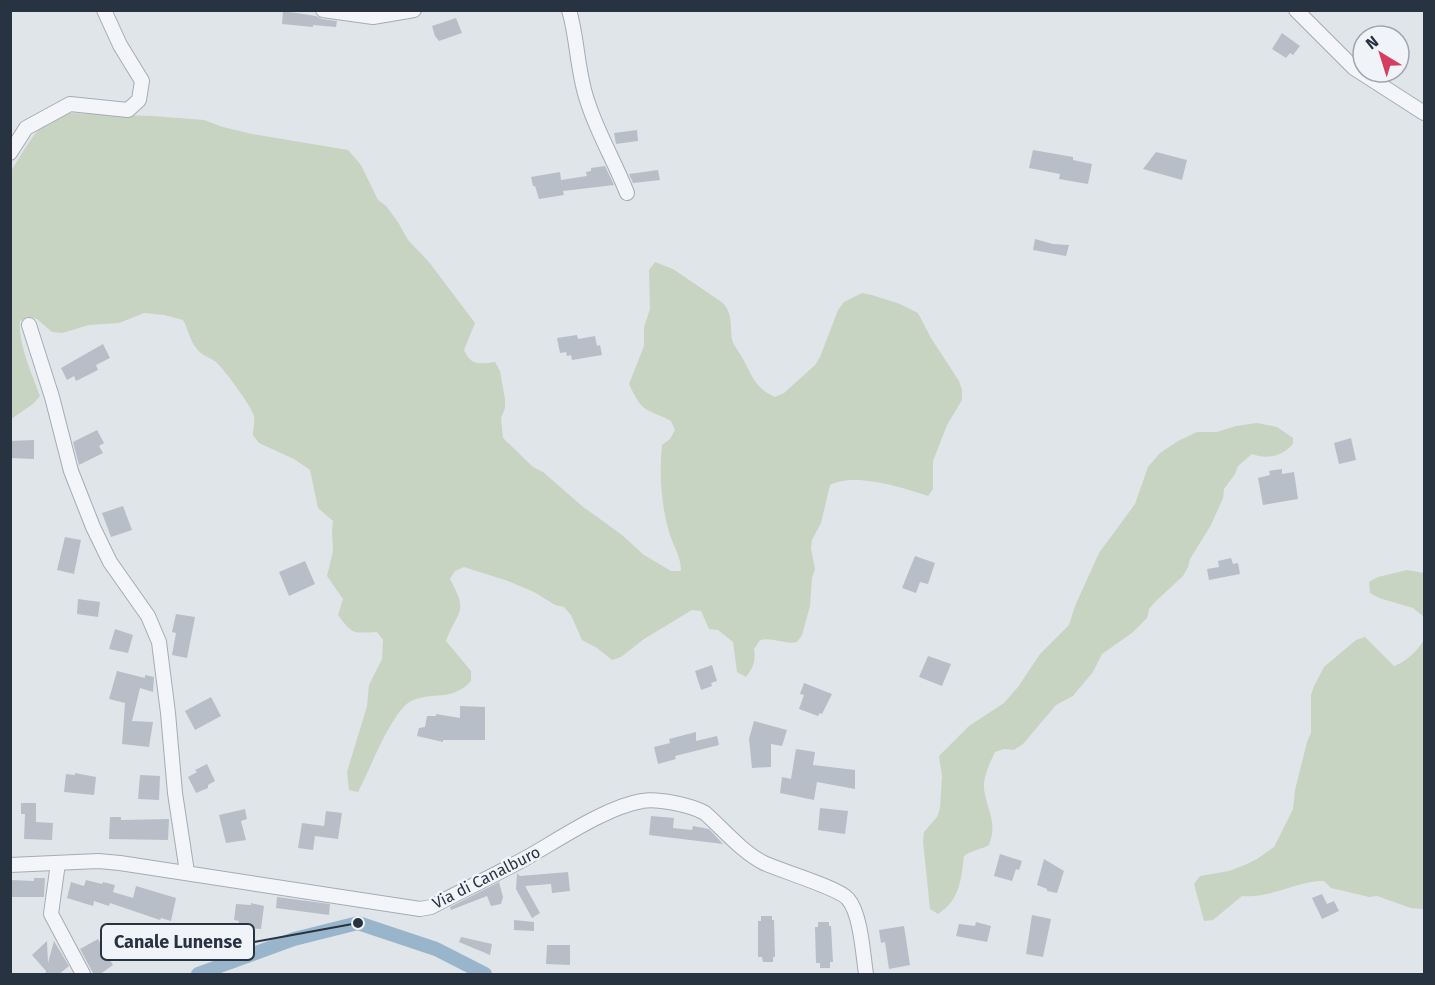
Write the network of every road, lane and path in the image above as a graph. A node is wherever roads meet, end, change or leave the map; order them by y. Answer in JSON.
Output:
{"nodes":[{"id":1,"x":104,"y":10,"type":"edge"},
{"id":2,"x":323,"y":10,"type":"edge"},
{"id":3,"x":414,"y":10,"type":"edge"},
{"id":4,"x":569,"y":10,"type":"edge"},
{"id":5,"x":1296,"y":10,"type":"edge"},
{"id":6,"x":1425,"y":113,"type":"edge"},
{"id":7,"x":10,"y":153,"type":"edge"},
{"id":8,"x":627,"y":193,"type":"dead end"},
{"id":9,"x":28,"y":326,"type":"dead end"},
{"id":10,"x":58,"y":863,"type":"junction"},
{"id":11,"x":10,"y":865,"type":"edge"},
{"id":12,"x":187,"y":872,"type":"junction"},
{"id":13,"x":83,"y":975,"type":"edge"},
{"id":14,"x":866,"y":975,"type":"edge"}],
"edges":[{"from":1,"to":7,"type":"street"},
{"from":2,"to":3,"type":"street"},
{"from":4,"to":8,"type":"street"},
{"from":5,"to":6,"type":"street"},
{"from":9,"to":12,"type":"street"},
{"from":10,"to":11,"type":"street","name":"Via di Canalburo"},
{"from":10,"to":12,"type":"street","name":"Via di Canalburo"},
{"from":10,"to":13,"type":"street"},
{"from":12,"to":14,"type":"street","name":"Via di Canalburo"}]}
